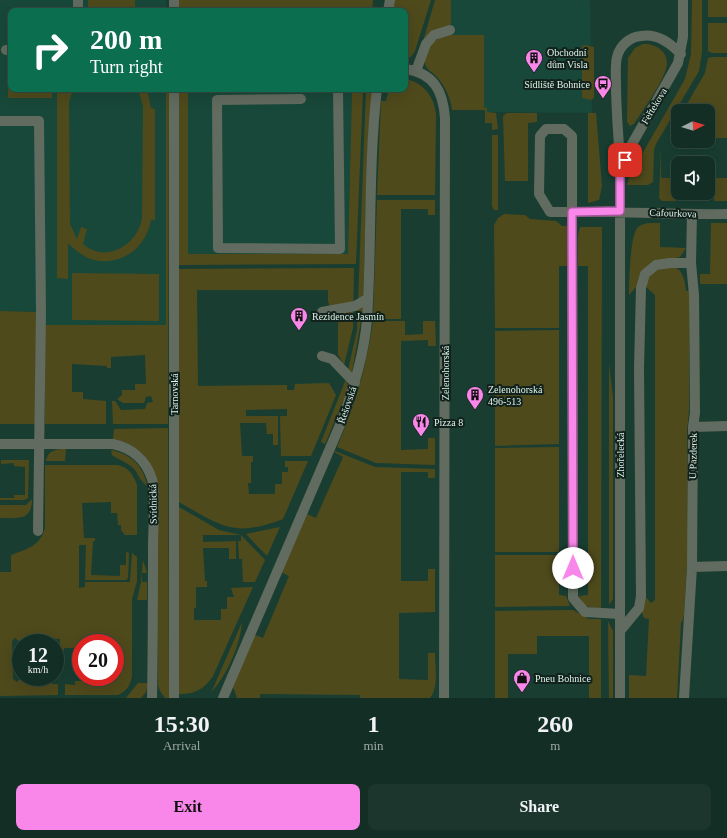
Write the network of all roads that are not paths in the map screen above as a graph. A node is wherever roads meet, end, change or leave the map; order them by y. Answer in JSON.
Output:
{"nodes":[{"id":1,"x":683,"y":0,"type":"edge"},
{"id":2,"x":450,"y":30,"type":"dead end"},
{"id":3,"x":681,"y":54,"type":"junction"},
{"id":4,"x":408,"y":69,"type":"edge"},
{"id":5,"x":416,"y":71,"type":"junction"},
{"id":6,"x":174,"y":92,"type":"edge"},
{"id":7,"x":338,"y":92,"type":"edge"},
{"id":8,"x":378,"y":92,"type":"edge"},
{"id":9,"x":301,"y":99,"type":"dead end"},
{"id":10,"x":0,"y":121,"type":"edge"},
{"id":11,"x":620,"y":175,"type":"junction"},
{"id":12,"x":620,"y":211,"type":"junction"},
{"id":13,"x":572,"y":212,"type":"junction"},
{"id":14,"x":692,"y":214,"type":"junction"},
{"id":15,"x":727,"y":214,"type":"edge"},
{"id":16,"x":691,"y":263,"type":"junction"},
{"id":17,"x":367,"y":299,"type":"junction"},
{"id":18,"x":322,"y":312,"type":"dead end"},
{"id":19,"x":322,"y":356,"type":"dead end"},
{"id":20,"x":355,"y":382,"type":"junction"},
{"id":21,"x":727,"y":426,"type":"edge"},
{"id":22,"x":693,"y":427,"type":"junction"},
{"id":23,"x":0,"y":444,"type":"edge"},
{"id":24,"x":39,"y":444,"type":"junction"},
{"id":25,"x":38,"y":531,"type":"dead end"},
{"id":26,"x":727,"y":566,"type":"edge"},
{"id":27,"x":692,"y":567,"type":"junction"},
{"id":28,"x":620,"y":614,"type":"junction"},
{"id":29,"x":620,"y":631,"type":"junction"},
{"id":30,"x":152,"y":698,"type":"edge"},
{"id":31,"x":174,"y":698,"type":"edge"},
{"id":32,"x":224,"y":698,"type":"edge"},
{"id":33,"x":444,"y":698,"type":"edge"},
{"id":34,"x":620,"y":698,"type":"edge"},
{"id":35,"x":684,"y":698,"type":"edge"}],
"edges":[{"from":1,"to":3,"type":"street","name":"Feřtekova"},
{"from":2,"to":5,"type":"street"},
{"from":3,"to":11,"type":"street","name":"Feřtekova"},
{"from":3,"to":11,"type":"street"},
{"from":4,"to":5,"type":"street","name":"Zelenohorská"},
{"from":5,"to":33,"type":"street","name":"Zelenohorská"},
{"from":6,"to":31,"type":"street","name":"Tarnovská"},
{"from":7,"to":9,"type":"street"},
{"from":8,"to":17,"type":"street","name":"Řešovská"},
{"from":10,"to":24,"type":"street"},
{"from":11,"to":12,"type":"street","name":"Feřtekova"},
{"from":12,"to":13,"type":"street","name":"Cafourkova"},
{"from":12,"to":14,"type":"street","name":"Cafourkova"},
{"from":12,"to":28,"type":"street","name":"Zhořelecká"},
{"from":13,"to":13,"type":"street","name":"Cafourkova"},
{"from":13,"to":28,"type":"street"},
{"from":14,"to":15,"type":"street","name":"Cafourkova"},
{"from":14,"to":16,"type":"street","name":"U Pazderek"},
{"from":16,"to":22,"type":"street","name":"U Pazderek"},
{"from":16,"to":29,"type":"street"},
{"from":17,"to":18,"type":"street"},
{"from":17,"to":20,"type":"street","name":"Řešovská"},
{"from":19,"to":20,"type":"street"},
{"from":20,"to":32,"type":"street","name":"Řešovská"},
{"from":21,"to":22,"type":"street"},
{"from":22,"to":27,"type":"street","name":"U Pazderek"},
{"from":23,"to":24,"type":"street","name":"Svídnická"},
{"from":24,"to":25,"type":"street"},
{"from":24,"to":30,"type":"street","name":"Svídnická"},
{"from":26,"to":27,"type":"street"},
{"from":27,"to":35,"type":"street","name":"U Pazderek"},
{"from":28,"to":29,"type":"street","name":"Zhořelecká"},
{"from":29,"to":34,"type":"street","name":"Zhořelecká"}]}
